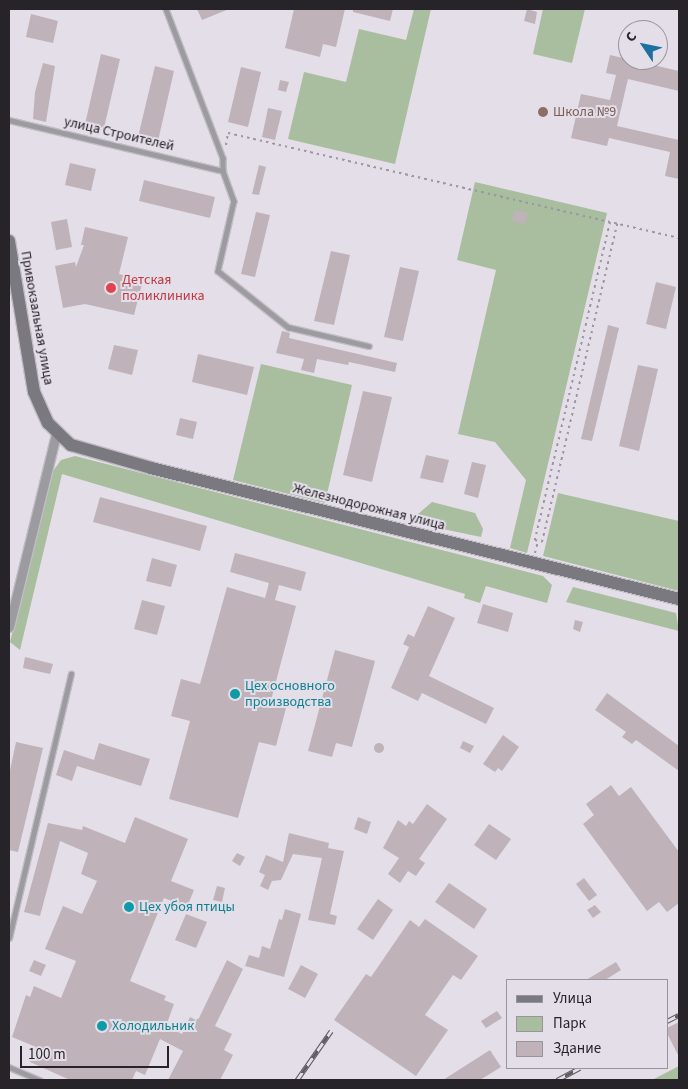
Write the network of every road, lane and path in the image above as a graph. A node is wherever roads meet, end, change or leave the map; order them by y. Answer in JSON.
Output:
{"nodes":[{"id":1,"x":166,"y":9,"type":"edge"},
{"id":2,"x":9,"y":120,"type":"edge"},
{"id":3,"x":223,"y":158,"type":"junction"},
{"id":4,"x":223,"y":171,"type":"junction"},
{"id":5,"x":610,"y":222,"type":"junction"},
{"id":6,"x":617,"y":224,"type":"junction"},
{"id":7,"x":679,"y":238,"type":"edge"},
{"id":8,"x":9,"y":242,"type":"edge"},
{"id":9,"x":369,"y":346,"type":"dead end"},
{"id":10,"x":56,"y":434,"type":"junction"},
{"id":11,"x":679,"y":599,"type":"edge"},
{"id":12,"x":9,"y":627,"type":"edge"},
{"id":13,"x":71,"y":674,"type":"dead end"},
{"id":14,"x":9,"y":938,"type":"edge"},
{"id":15,"x":9,"y":1067,"type":"edge"},
{"id":16,"x":40,"y":1080,"type":"edge"}],
"edges":[{"from":1,"to":3,"type":"lane"},
{"from":2,"to":4,"type":"lane","name":"улица Строителей"},
{"from":3,"to":4,"type":"lane"},
{"from":3,"to":5,"type":"path"},
{"from":4,"to":9,"type":"lane"},
{"from":5,"to":6,"type":"path"},
{"from":5,"to":6,"type":"path"},
{"from":6,"to":7,"type":"path"},
{"from":8,"to":10,"type":"main road","name":"Привокзальная улица"},
{"from":10,"to":11,"type":"main road","name":"Железнодорожная улица"},
{"from":10,"to":12,"type":"street"},
{"from":13,"to":14,"type":"lane"},
{"from":15,"to":16,"type":"lane"}]}
